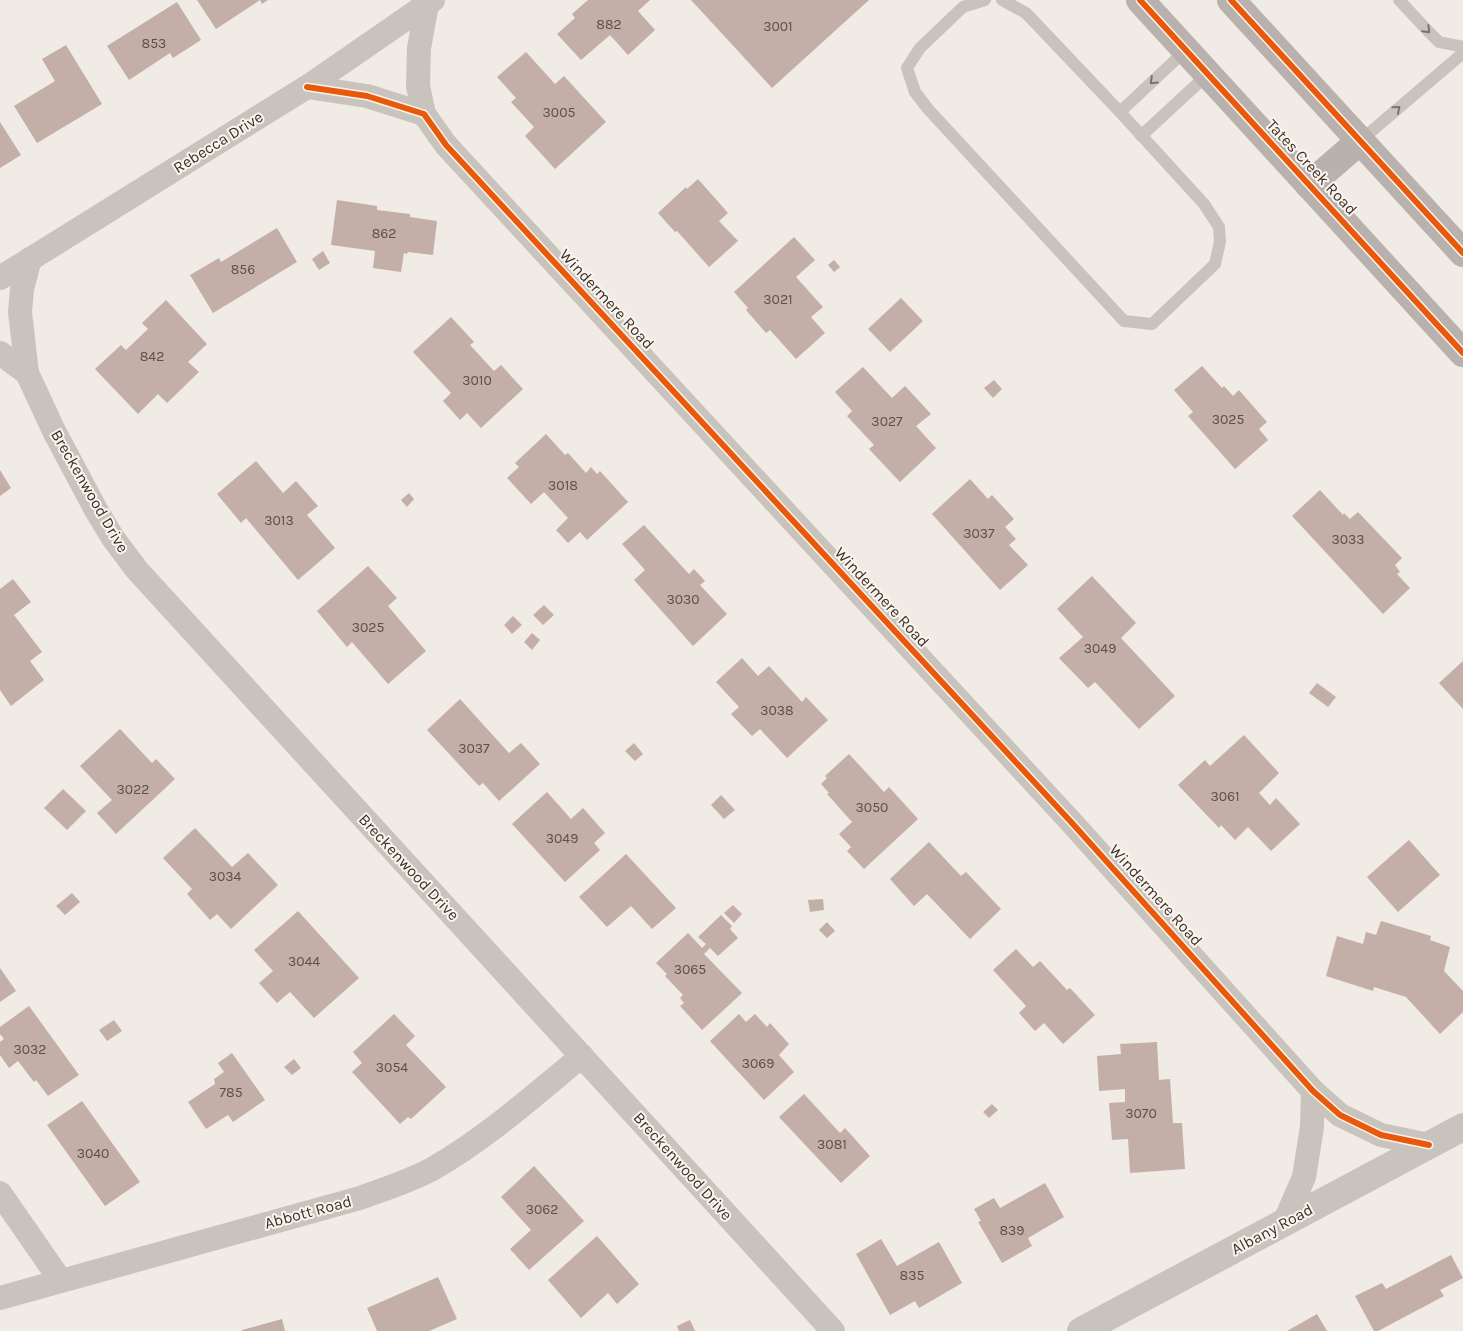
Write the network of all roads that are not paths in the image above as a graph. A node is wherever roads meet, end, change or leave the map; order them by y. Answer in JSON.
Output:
{"nodes":[{"id":1,"x":985,"y":0,"type":"edge"},
{"id":2,"x":1002,"y":0,"type":"edge"},
{"id":3,"x":1140,"y":0,"type":"edge"},
{"id":4,"x":1231,"y":0,"type":"edge"},
{"id":5,"x":1399,"y":0,"type":"edge"},
{"id":6,"x":430,"y":2,"type":"edge"},
{"id":7,"x":1463,"y":47,"type":"edge"},
{"id":8,"x":1186,"y":50,"type":"junction"},
{"id":9,"x":1463,"y":54,"type":"edge"},
{"id":10,"x":1208,"y":74,"type":"junction"},
{"id":11,"x":307,"y":87,"type":"junction"},
{"id":12,"x":1120,"y":112,"type":"junction"},
{"id":13,"x":424,"y":114,"type":"junction"},
{"id":14,"x":1141,"y":136,"type":"junction"},
{"id":15,"x":1360,"y":141,"type":"junction"},
{"id":16,"x":1309,"y":185,"type":"junction"},
{"id":17,"x":1463,"y":254,"type":"edge"},
{"id":18,"x":30,"y":259,"type":"junction"},
{"id":19,"x":0,"y":278,"type":"edge"},
{"id":20,"x":0,"y":353,"type":"edge"},
{"id":21,"x":1463,"y":353,"type":"edge"},
{"id":22,"x":27,"y":373,"type":"junction"},
{"id":23,"x":582,"y":1056,"type":"junction"},
{"id":24,"x":1313,"y":1091,"type":"junction"},
{"id":25,"x":1463,"y":1127,"type":"edge"},
{"id":26,"x":1429,"y":1145,"type":"junction"},
{"id":27,"x":0,"y":1193,"type":"edge"},
{"id":28,"x":1284,"y":1223,"type":"junction"},
{"id":29,"x":61,"y":1280,"type":"junction"},
{"id":30,"x":0,"y":1298,"type":"edge"},
{"id":31,"x":833,"y":1331,"type":"edge"},
{"id":32,"x":1081,"y":1331,"type":"edge"}],
"edges":[{"from":1,"to":14,"type":"lane"},
{"from":2,"to":12,"type":"lane"},
{"from":3,"to":8,"type":"main road","name":"Tates Creek Road"},
{"from":4,"to":15,"type":"main road"},
{"from":5,"to":7,"type":"lane","one_way":true},
{"from":6,"to":11,"type":"street","name":"Rebecca Drive"},
{"from":6,"to":13,"type":"street","name":"Windermere Road"},
{"from":8,"to":10,"type":"main road","name":"Tates Creek Road"},
{"from":8,"to":12,"type":"lane","one_way":true},
{"from":15,"to":9,"type":"lane","one_way":true},
{"from":10,"to":14,"type":"lane"},
{"from":10,"to":16,"type":"main road","name":"Tates Creek Road"},
{"from":11,"to":13,"type":"street"},
{"from":11,"to":18,"type":"street","name":"Rebecca Drive"},
{"from":12,"to":14,"type":"lane"},
{"from":13,"to":24,"type":"street","name":"Windermere Road"},
{"from":15,"to":16,"type":"main road"},
{"from":15,"to":17,"type":"main road"},
{"from":16,"to":21,"type":"main road","name":"Tates Creek Road"},
{"from":18,"to":19,"type":"street","name":"Rebecca Drive"},
{"from":18,"to":22,"type":"street","name":"Breckenwood Drive"},
{"from":20,"to":22,"type":"street","name":"Breckenwood Drive"},
{"from":22,"to":23,"type":"street","name":"Breckenwood Drive"},
{"from":23,"to":29,"type":"street","name":"Abbott Road"},
{"from":23,"to":31,"type":"street","name":"Breckenwood Drive"},
{"from":24,"to":26,"type":"street","name":"Windermere Road"},
{"from":24,"to":28,"type":"street"},
{"from":25,"to":26,"type":"street","name":"Albany Road"},
{"from":26,"to":28,"type":"street","name":"Albany Road"},
{"from":27,"to":29,"type":"street"},
{"from":28,"to":32,"type":"street","name":"Albany Road"},
{"from":29,"to":30,"type":"street","name":"Abbott Road"}]}
